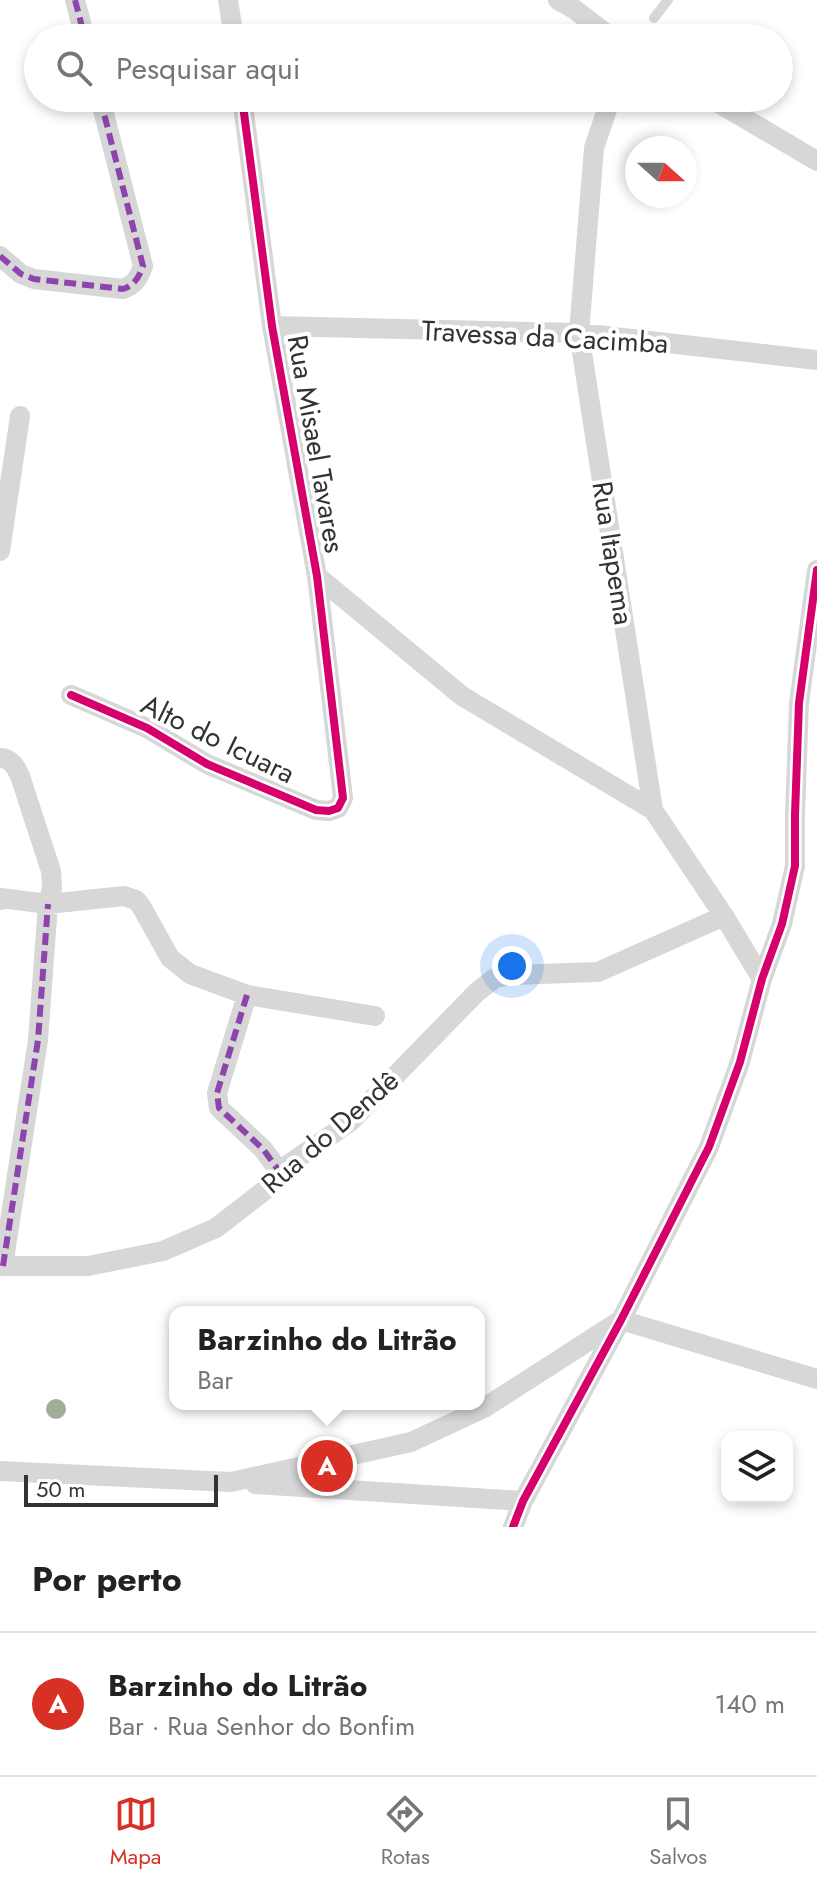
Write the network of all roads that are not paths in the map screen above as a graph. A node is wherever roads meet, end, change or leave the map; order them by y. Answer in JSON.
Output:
{"nodes":[{"id":1,"x":75,"y":0,"type":"edge"},
{"id":2,"x":228,"y":0,"type":"edge"},
{"id":3,"x":558,"y":0,"type":"edge"},
{"id":4,"x":668,"y":0,"type":"edge"},
{"id":5,"x":654,"y":18,"type":"dead end"},
{"id":6,"x":81,"y":24,"type":"edge"},
{"id":7,"x":232,"y":24,"type":"edge"},
{"id":8,"x":594,"y":24,"type":"edge"},
{"id":9,"x":104,"y":112,"type":"edge"},
{"id":10,"x":244,"y":112,"type":"edge"},
{"id":11,"x":606,"y":112,"type":"edge"},
{"id":12,"x":734,"y":112,"type":"edge"},
{"id":13,"x":817,"y":161,"type":"edge"},
{"id":14,"x":0,"y":256,"type":"edge"},
{"id":15,"x":272,"y":326,"type":"junction"},
{"id":16,"x":579,"y":333,"type":"junction"},
{"id":17,"x":817,"y":360,"type":"edge"},
{"id":18,"x":20,"y":416,"type":"dead end"},
{"id":19,"x":0,"y":551,"type":"edge"},
{"id":20,"x":817,"y":570,"type":"edge"},
{"id":21,"x":317,"y":576,"type":"junction"},
{"id":22,"x":71,"y":695,"type":"dead end"},
{"id":23,"x":0,"y":758,"type":"edge"},
{"id":24,"x":343,"y":798,"type":"joint"},
{"id":25,"x":653,"y":810,"type":"junction"},
{"id":26,"x":0,"y":899,"type":"edge"},
{"id":27,"x":48,"y":904,"type":"junction"},
{"id":28,"x":724,"y":916,"type":"junction"},
{"id":29,"x":762,"y":979,"type":"junction"},
{"id":30,"x":247,"y":995,"type":"junction"},
{"id":31,"x":375,"y":1016,"type":"dead end"},
{"id":32,"x":279,"y":1171,"type":"junction"},
{"id":33,"x":2,"y":1266,"type":"edge"},
{"id":34,"x":621,"y":1320,"type":"junction"},
{"id":35,"x":817,"y":1379,"type":"edge"},
{"id":36,"x":485,"y":1407,"type":"edge"},
{"id":37,"x":480,"y":1410,"type":"edge"},
{"id":38,"x":0,"y":1471,"type":"edge"},
{"id":39,"x":231,"y":1482,"type":"junction"},
{"id":40,"x":523,"y":1501,"type":"junction"},
{"id":41,"x":513,"y":1527,"type":"edge"}],
"edges":[{"from":1,"to":6,"type":"street"},
{"from":2,"to":7,"type":"street"},
{"from":3,"to":8,"type":"street"},
{"from":4,"to":5,"type":"lane"},
{"from":9,"to":14,"type":"street"},
{"from":10,"to":15,"type":"street","name":"Rua Misael Tavares"},
{"from":11,"to":16,"type":"street","name":"Rua Itapema"},
{"from":12,"to":13,"type":"street"},
{"from":15,"to":16,"type":"street","name":"Travessa da Cacimba"},
{"from":15,"to":21,"type":"street","name":"Rua Misael Tavares"},
{"from":16,"to":17,"type":"street","name":"Travessa da Cacimba"},
{"from":16,"to":25,"type":"street","name":"Rua Itapema"},
{"from":18,"to":19,"type":"street"},
{"from":20,"to":29,"type":"street"},
{"from":21,"to":24,"type":"street","name":"Rua Misael Tavares"},
{"from":21,"to":25,"type":"street"},
{"from":22,"to":24,"type":"street","name":"Alto do Icuara"},
{"from":23,"to":27,"type":"street"},
{"from":25,"to":28,"type":"street","name":"Rua Itapema"},
{"from":26,"to":27,"type":"street"},
{"from":27,"to":30,"type":"street"},
{"from":27,"to":33,"type":"street"},
{"from":28,"to":29,"type":"street","name":"Rua Itapema"},
{"from":28,"to":32,"type":"street","name":"Rua do Dendê"},
{"from":29,"to":34,"type":"street"},
{"from":30,"to":31,"type":"street"},
{"from":30,"to":32,"type":"street"},
{"from":32,"to":33,"type":"street","name":"Rua do Dendê"},
{"from":34,"to":35,"type":"street"},
{"from":34,"to":36,"type":"street"},
{"from":34,"to":40,"type":"street"},
{"from":37,"to":39,"type":"street"},
{"from":38,"to":39,"type":"street"},
{"from":39,"to":40,"type":"street"},
{"from":40,"to":41,"type":"street"}]}
